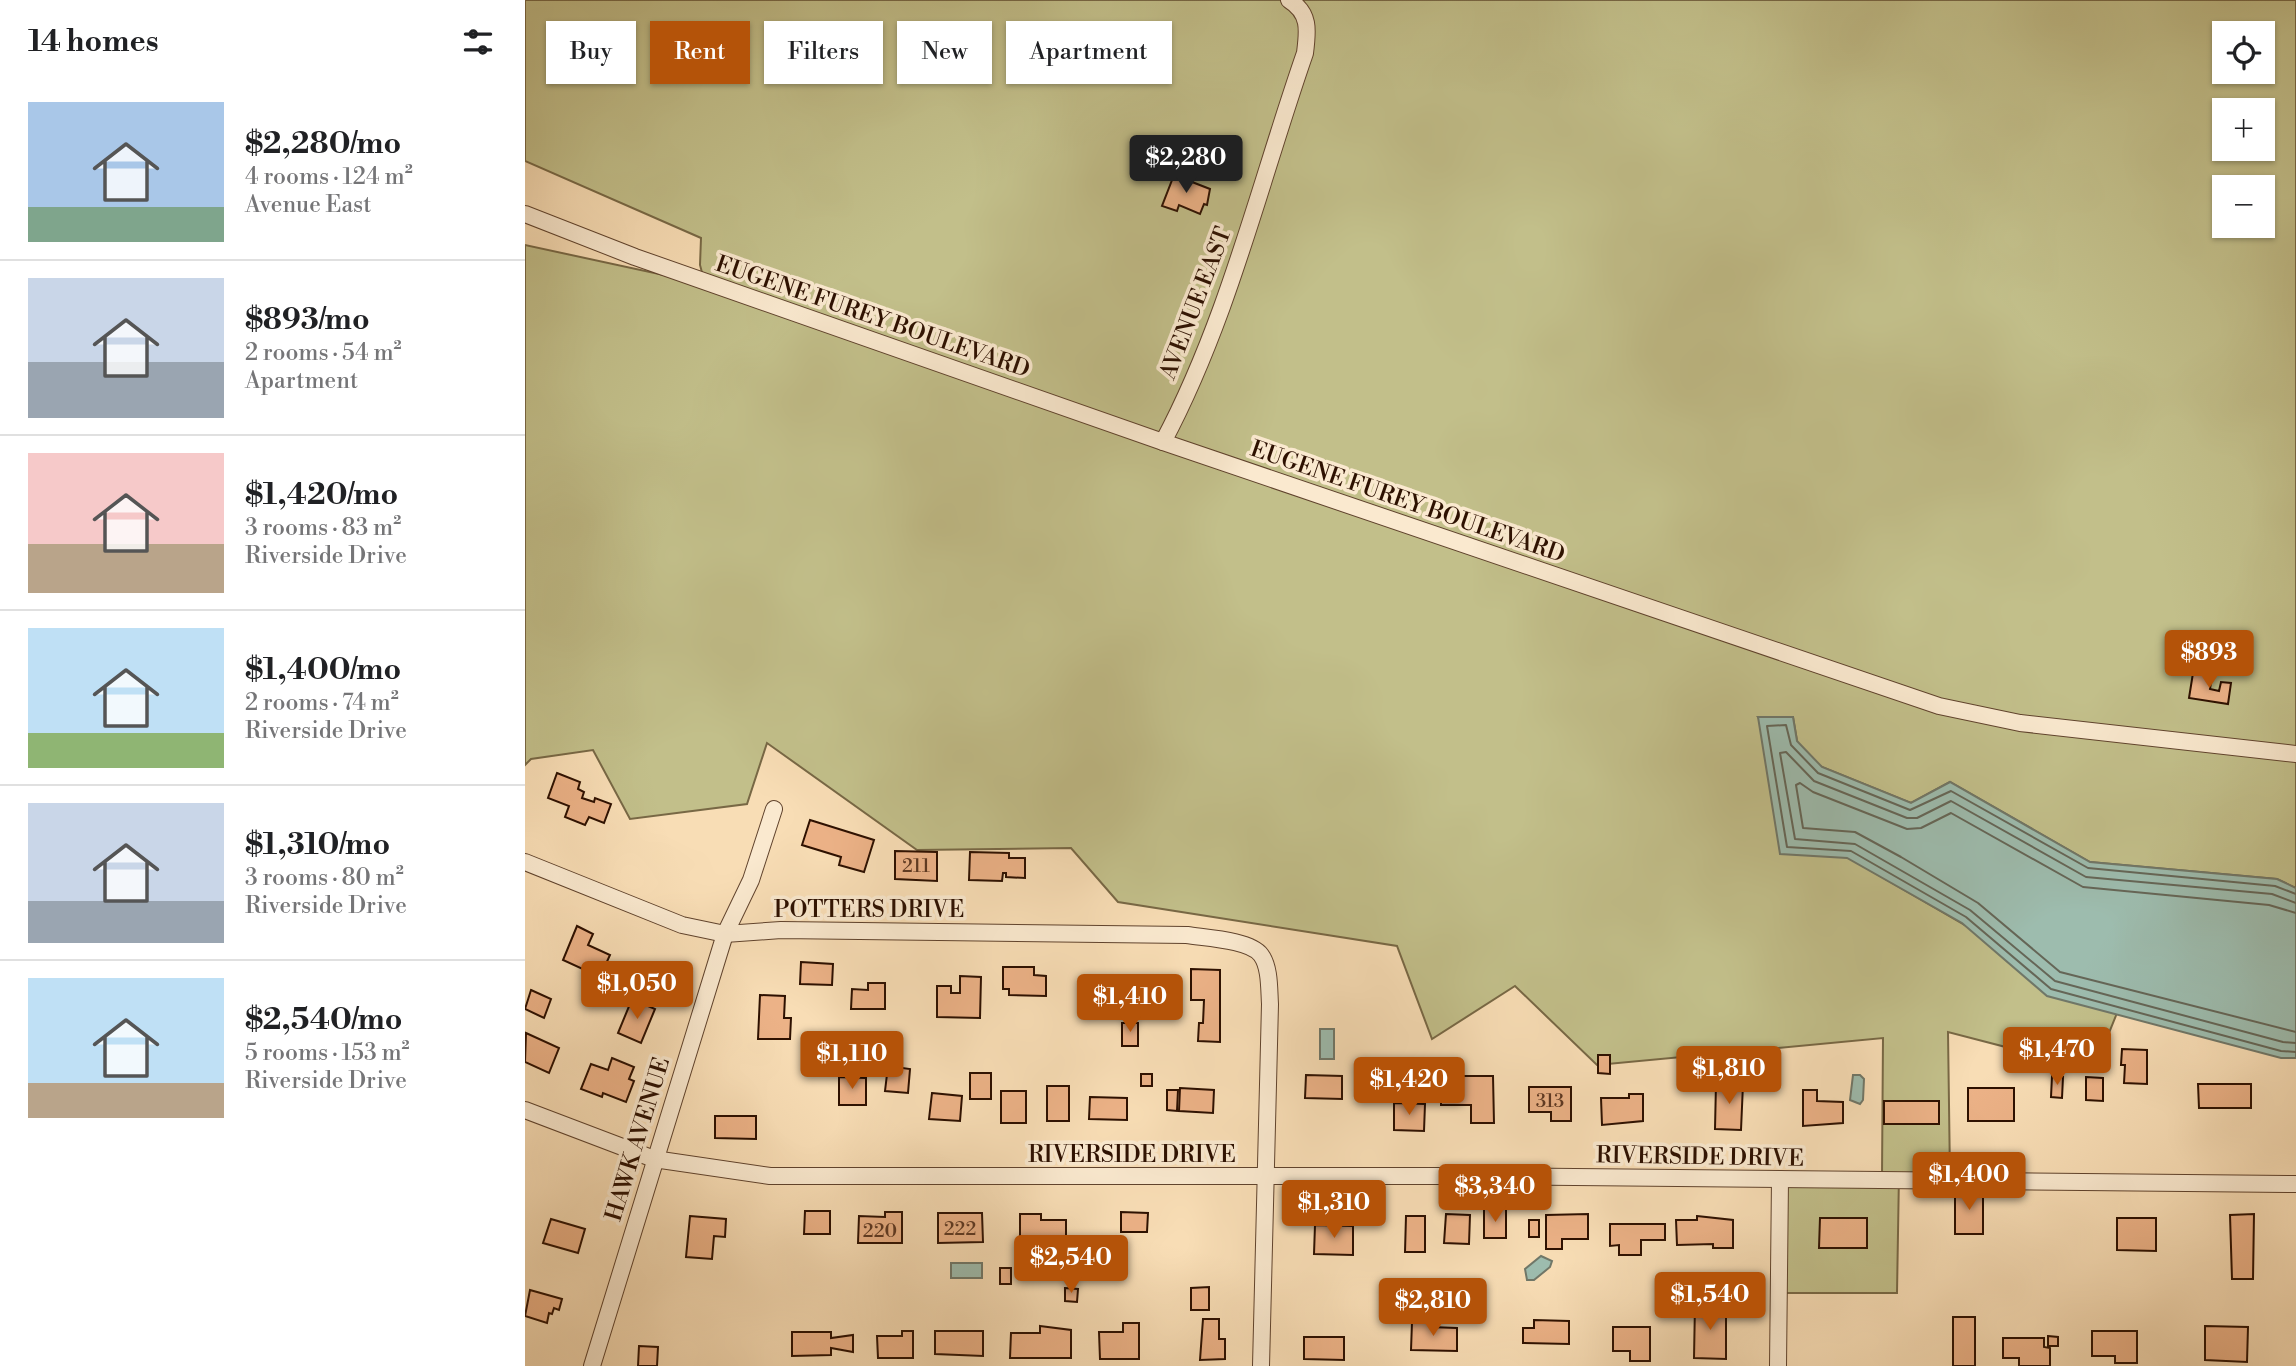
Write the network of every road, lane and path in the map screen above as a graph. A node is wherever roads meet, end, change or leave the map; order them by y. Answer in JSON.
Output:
{"nodes":[{"id":1,"x":1289,"y":0,"type":"edge"},
{"id":2,"x":525,"y":214,"type":"edge"},
{"id":3,"x":1163,"y":442,"type":"junction"},
{"id":4,"x":2296,"y":754,"type":"edge"},
{"id":5,"x":774,"y":809,"type":"dead end"},
{"id":6,"x":525,"y":862,"type":"edge"},
{"id":7,"x":725,"y":934,"type":"junction"},
{"id":8,"x":525,"y":1110,"type":"edge"},
{"id":9,"x":654,"y":1159,"type":"junction"},
{"id":10,"x":1266,"y":1177,"type":"junction"},
{"id":11,"x":1780,"y":1180,"type":"junction"},
{"id":12,"x":2296,"y":1184,"type":"edge"},
{"id":13,"x":592,"y":1366,"type":"edge"},
{"id":14,"x":1261,"y":1366,"type":"edge"},
{"id":15,"x":1778,"y":1366,"type":"edge"}],
"edges":[{"from":1,"to":3,"type":"street","name":"AVENUE EAST"},
{"from":2,"to":3,"type":"street","name":"EUGENE FUREY BOULEVARD"},
{"from":3,"to":4,"type":"street","name":"EUGENE FUREY BOULEVARD"},
{"from":5,"to":7,"type":"street","name":"HAWK AVENUE"},
{"from":6,"to":7,"type":"street","name":"POTTERS DRIVE"},
{"from":7,"to":9,"type":"street","name":"HAWK AVENUE"},
{"from":7,"to":10,"type":"street","name":"POTTERS DRIVE"},
{"from":8,"to":9,"type":"street","name":"RIVERSIDE DRIVE"},
{"from":9,"to":10,"type":"street","name":"RIVERSIDE DRIVE"},
{"from":9,"to":13,"type":"street","name":"HAWK AVENUE"},
{"from":10,"to":11,"type":"street","name":"RIVERSIDE DRIVE"},
{"from":10,"to":14,"type":"street","name":"POTTERS DRIVE"},
{"from":11,"to":12,"type":"street","name":"RIVERSIDE DRIVE"},
{"from":11,"to":15,"type":"street"}]}
